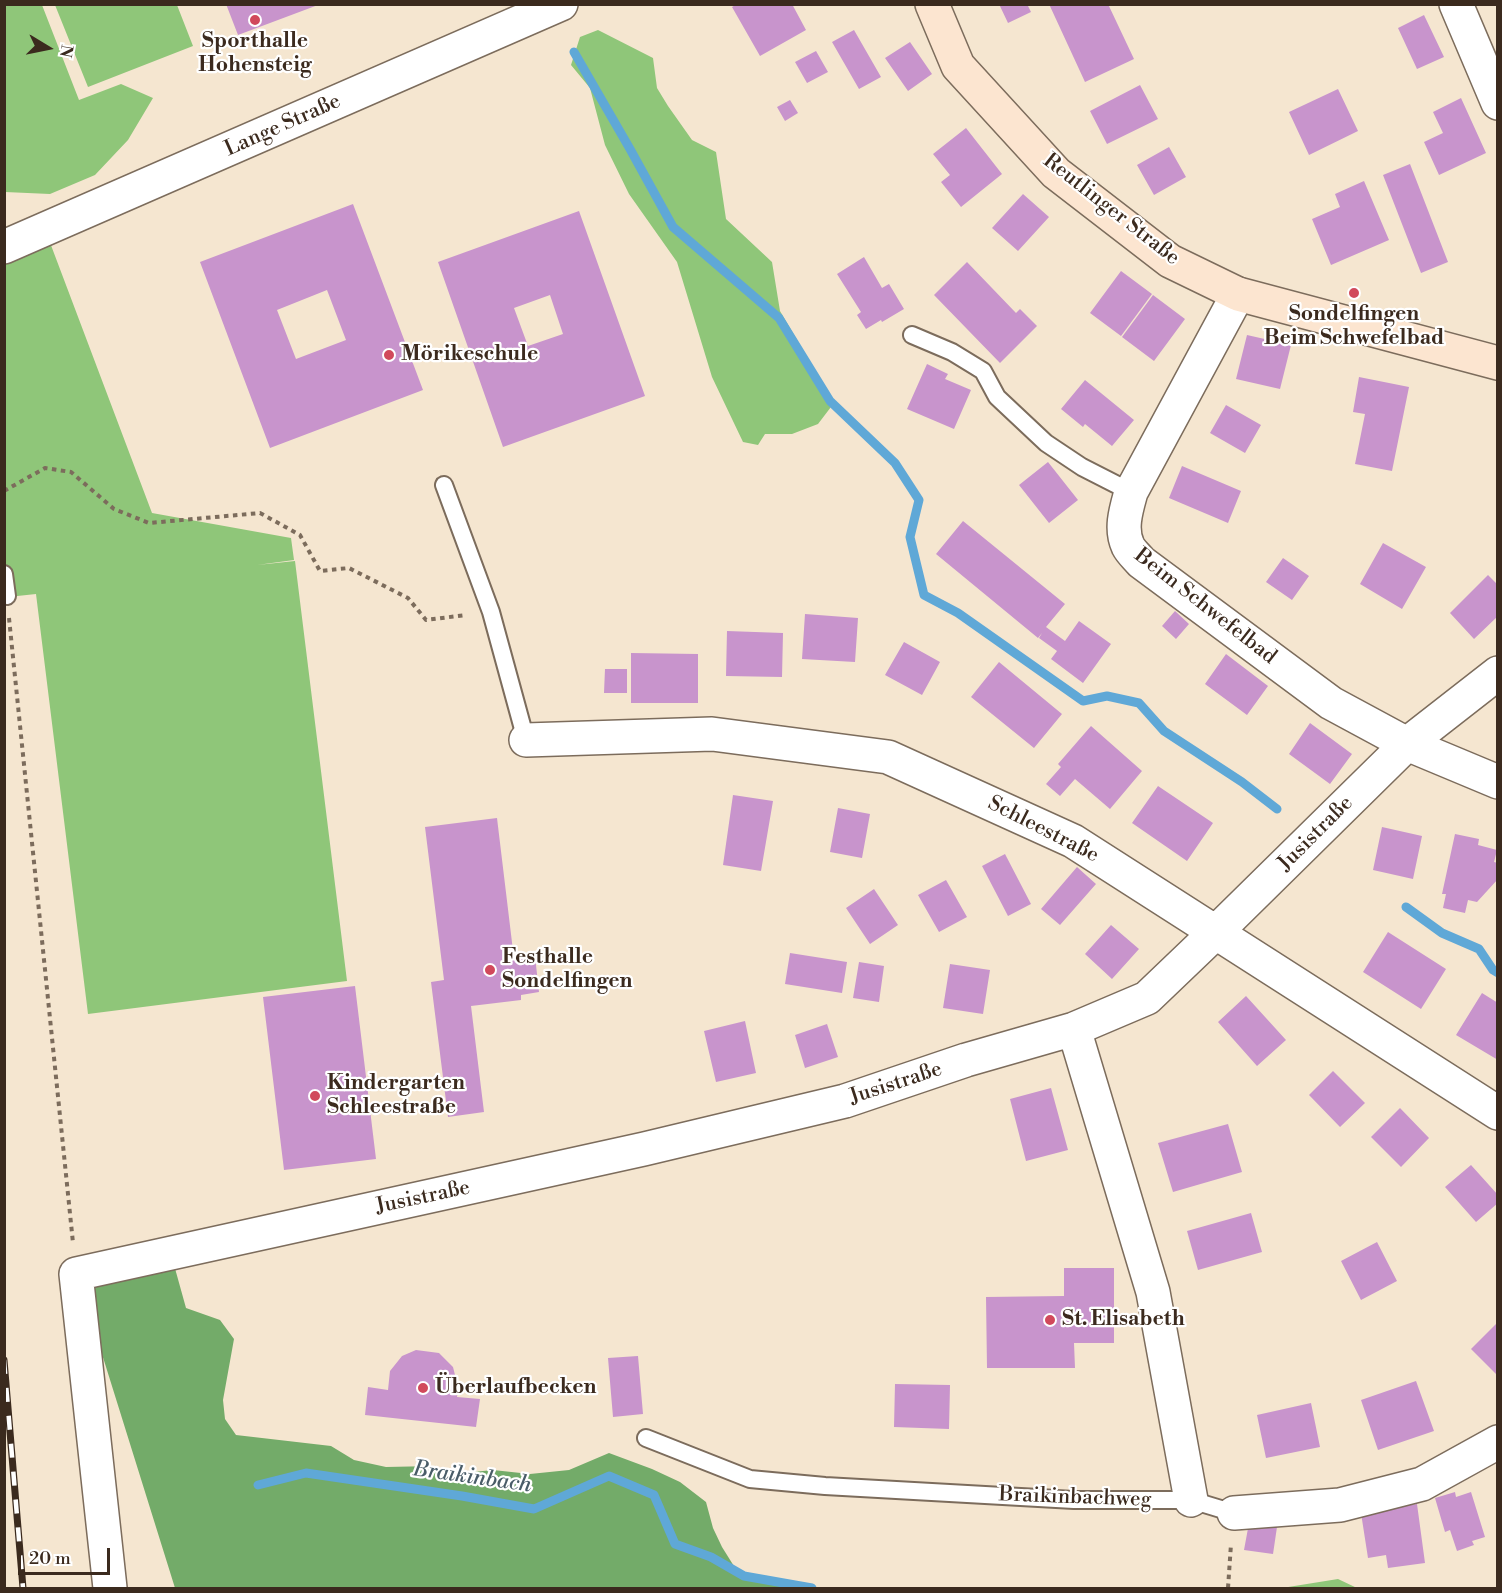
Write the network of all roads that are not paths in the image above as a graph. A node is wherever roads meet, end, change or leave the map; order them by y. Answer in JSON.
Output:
{"nodes":[{"id":1,"x":561,"y":4,"type":"edge"},
{"id":2,"x":932,"y":4,"type":"edge"},
{"id":3,"x":1456,"y":4,"type":"edge"},
{"id":4,"x":1497,"y":103,"type":"edge"},
{"id":5,"x":4,"y":247,"type":"edge"},
{"id":6,"x":1238,"y":294,"type":"junction"},
{"id":7,"x":912,"y":335,"type":"dead end"},
{"id":8,"x":1497,"y":363,"type":"edge"},
{"id":9,"x":444,"y":485,"type":"dead end"},
{"id":10,"x":1131,"y":492,"type":"junction"},
{"id":11,"x":4,"y":574,"type":"edge"},
{"id":12,"x":7,"y":596,"type":"road end"},
{"id":13,"x":1497,"y":673,"type":"edge"},
{"id":14,"x":526,"y":740,"type":"joint"},
{"id":15,"x":1407,"y":744,"type":"junction"},
{"id":16,"x":1497,"y":782,"type":"edge"},
{"id":17,"x":1216,"y":932,"type":"junction"},
{"id":18,"x":1074,"y":1029,"type":"junction"},
{"id":19,"x":1497,"y":1113,"type":"edge"},
{"id":20,"x":646,"y":1438,"type":"dead end"},
{"id":21,"x":1497,"y":1442,"type":"edge"},
{"id":22,"x":1191,"y":1500,"type":"junction"},
{"id":23,"x":1234,"y":1513,"type":"joint"},
{"id":24,"x":110,"y":1588,"type":"edge"}],
"edges":[{"from":1,"to":5,"type":"street","name":"Lange Straße"},
{"from":2,"to":6,"type":"main road","name":"Reutlinger Straße"},
{"from":3,"to":4,"type":"street"},
{"from":6,"to":8,"type":"main road","name":"Reutlinger Straße"},
{"from":6,"to":10,"type":"street","name":"Beim Schwefelbad"},
{"from":7,"to":10,"type":"lane"},
{"from":9,"to":14,"type":"lane"},
{"from":10,"to":15,"type":"street","name":"Beim Schwefelbad"},
{"from":11,"to":12,"type":"lane"},
{"from":13,"to":15,"type":"street","name":"Jusistraße"},
{"from":14,"to":17,"type":"street","name":"Schleestraße"},
{"from":15,"to":16,"type":"street","name":"Beim Schwefelbad"},
{"from":15,"to":17,"type":"street","name":"Jusistraße"},
{"from":17,"to":18,"type":"street","name":"Jusistraße"},
{"from":17,"to":19,"type":"street","name":"Schleestraße"},
{"from":18,"to":22,"type":"street"},
{"from":18,"to":24,"type":"street","name":"Jusistraße"},
{"from":20,"to":22,"type":"lane","name":"Braikinbachweg"},
{"from":21,"to":23,"type":"street","name":"Braikinbachweg"},
{"from":22,"to":23,"type":"lane","name":"Braikinbachweg"}]}
